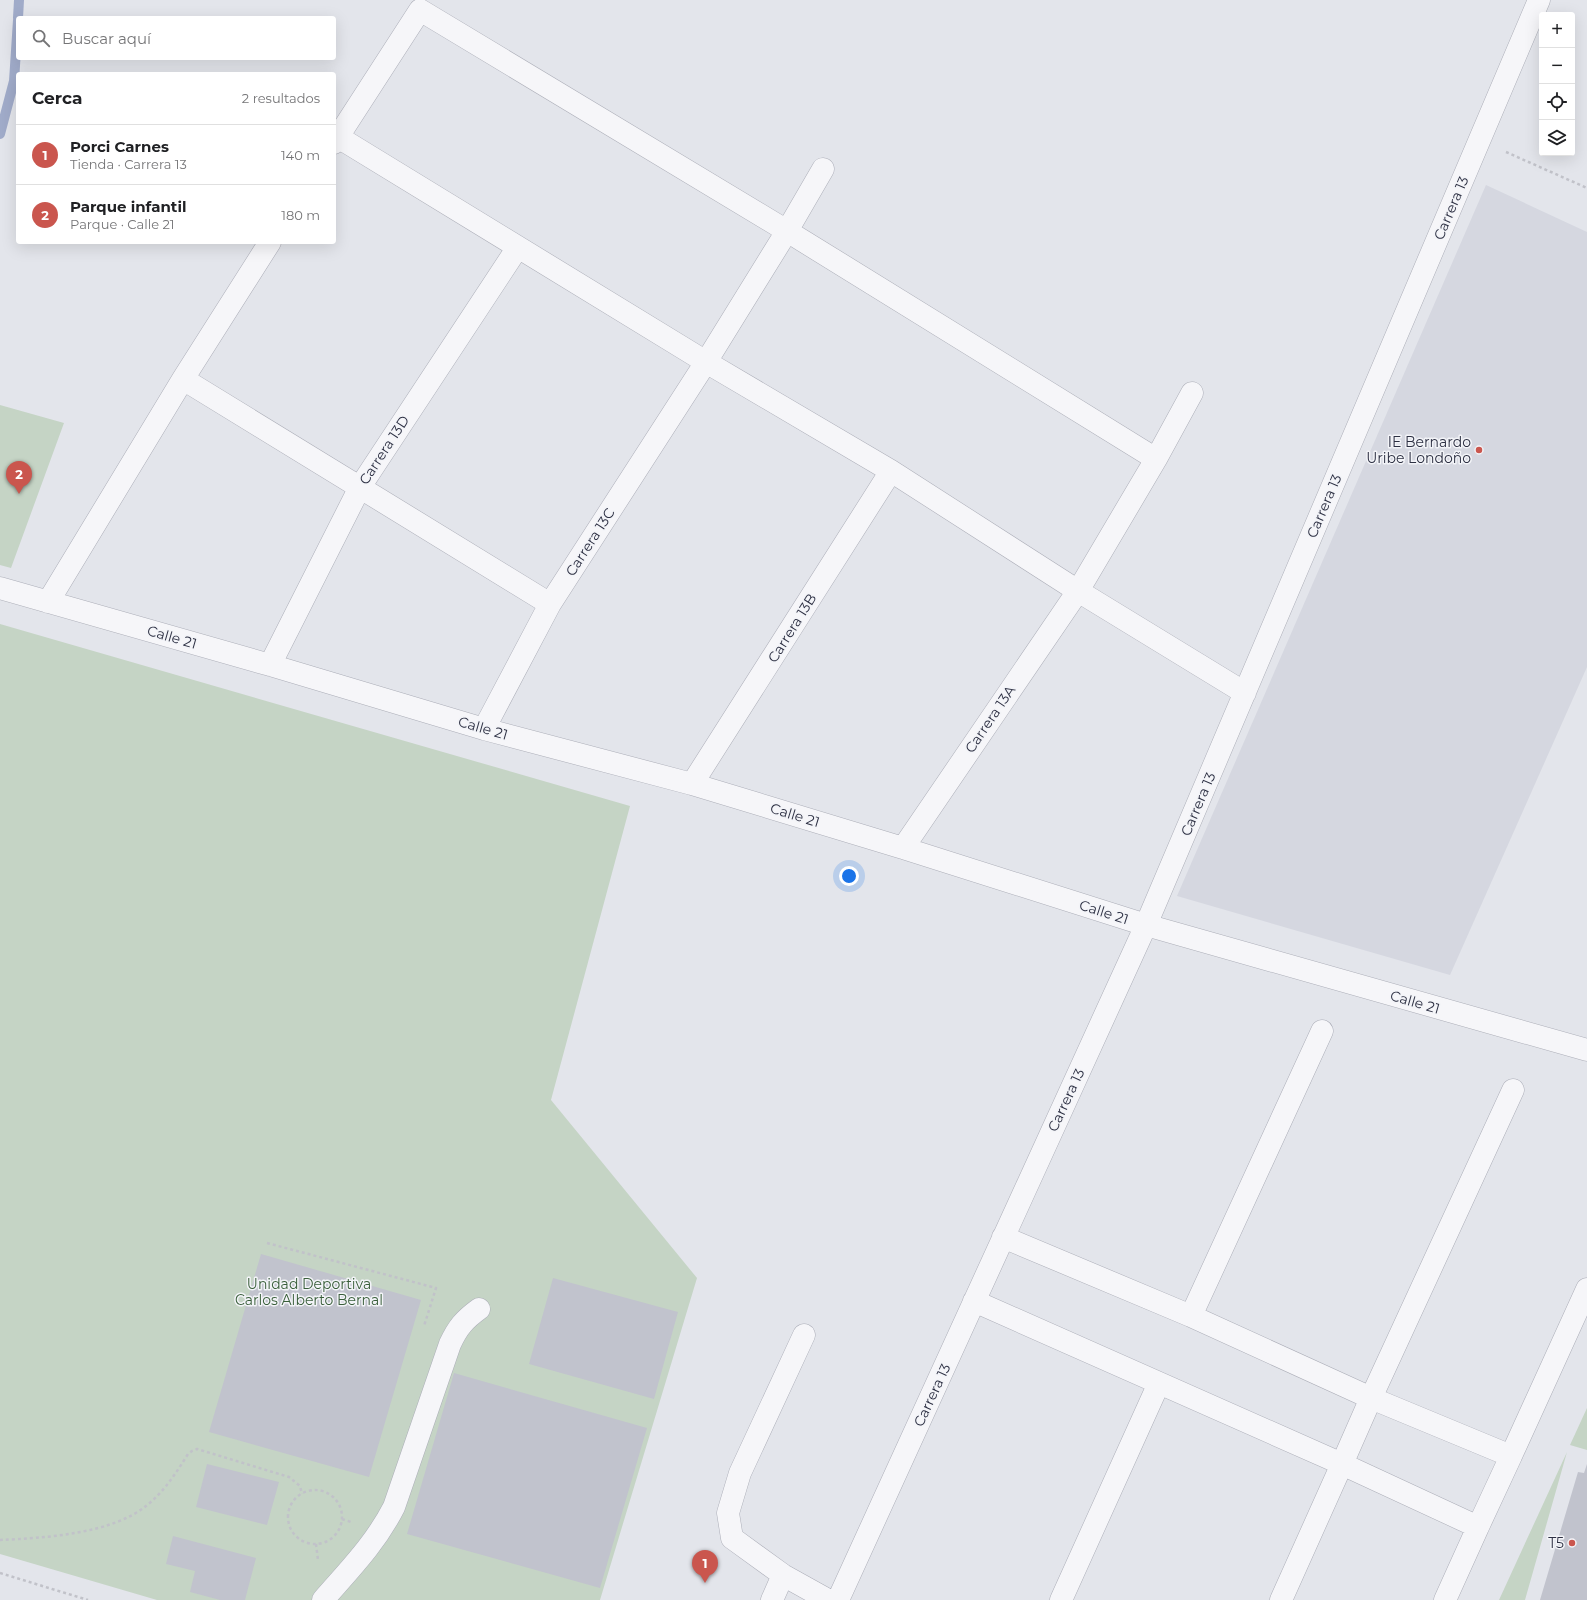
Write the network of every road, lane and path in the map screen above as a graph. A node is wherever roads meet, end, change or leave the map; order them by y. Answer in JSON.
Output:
{"nodes":[{"id":1,"x":1539,"y":0,"type":"edge"},
{"id":2,"x":423,"y":5,"type":"edge"},
{"id":3,"x":336,"y":140,"type":"edge"},
{"id":4,"x":1480,"y":140,"type":"junction"},
{"id":5,"x":823,"y":169,"type":"dead end"},
{"id":6,"x":1587,"y":188,"type":"edge"},
{"id":7,"x":787,"y":231,"type":"junction"},
{"id":8,"x":269,"y":244,"type":"edge"},
{"id":9,"x":518,"y":247,"type":"junction"},
{"id":10,"x":706,"y":362,"type":"junction"},
{"id":11,"x":183,"y":379,"type":"junction"},
{"id":12,"x":1192,"y":393,"type":"dead end"},
{"id":13,"x":1156,"y":459,"type":"junction"},
{"id":14,"x":891,"y":471,"type":"junction"},
{"id":15,"x":360,"y":487,"type":"junction"},
{"id":16,"x":0,"y":588,"type":"edge"},
{"id":17,"x":1078,"y":590,"type":"junction"},
{"id":18,"x":48,"y":602,"type":"junction"},
{"id":19,"x":550,"y":604,"type":"junction"},
{"id":20,"x":270,"y":665,"type":"junction"},
{"id":21,"x":1245,"y":693,"type":"junction"},
{"id":22,"x":484,"y":729,"type":"junction"},
{"id":23,"x":692,"y":784,"type":"junction"},
{"id":24,"x":903,"y":848,"type":"junction"},
{"id":25,"x":1146,"y":925,"type":"junction"},
{"id":26,"x":1322,"y":1031,"type":"dead end"},
{"id":27,"x":1587,"y":1050,"type":"edge"},
{"id":28,"x":1513,"y":1090,"type":"dead end"},
{"id":29,"x":1003,"y":1237,"type":"junction"},
{"id":30,"x":267,"y":1243,"type":"dead end"},
{"id":31,"x":1587,"y":1289,"type":"edge"},
{"id":32,"x":974,"y":1301,"type":"junction"},
{"id":33,"x":479,"y":1309,"type":"dead end"},
{"id":34,"x":1191,"y":1316,"type":"junction"},
{"id":35,"x":422,"y":1333,"type":"dead end"},
{"id":36,"x":804,"y":1335,"type":"dead end"},
{"id":37,"x":1159,"y":1383,"type":"junction"},
{"id":38,"x":1372,"y":1398,"type":"junction"},
{"id":39,"x":1512,"y":1456,"type":"junction"},
{"id":40,"x":1342,"y":1464,"type":"junction"},
{"id":41,"x":302,"y":1494,"type":"junction"},
{"id":42,"x":1478,"y":1527,"type":"junction"},
{"id":43,"x":0,"y":1540,"type":"edge"},
{"id":44,"x":0,"y":1573,"type":"edge"},
{"id":45,"x":783,"y":1575,"type":"junction"},
{"id":46,"x":88,"y":1600,"type":"edge"},
{"id":47,"x":323,"y":1600,"type":"edge"},
{"id":48,"x":772,"y":1600,"type":"edge"},
{"id":49,"x":828,"y":1600,"type":"edge"},
{"id":50,"x":838,"y":1600,"type":"edge"},
{"id":51,"x":1061,"y":1600,"type":"edge"},
{"id":52,"x":1281,"y":1600,"type":"edge"},
{"id":53,"x":1445,"y":1600,"type":"edge"}],
"edges":[{"from":1,"to":4,"type":"street","name":"Carrera 13"},
{"from":2,"to":3,"type":"street"},
{"from":2,"to":7,"type":"street"},
{"from":3,"to":9,"type":"street"},
{"from":4,"to":6,"type":"path"},
{"from":4,"to":21,"type":"street","name":"Carrera 13"},
{"from":5,"to":7,"type":"street","name":"Carrera 13C"},
{"from":7,"to":10,"type":"street","name":"Carrera 13C"},
{"from":7,"to":13,"type":"street"},
{"from":8,"to":11,"type":"street"},
{"from":9,"to":10,"type":"street"},
{"from":9,"to":15,"type":"street","name":"Carrera 13D"},
{"from":10,"to":14,"type":"street"},
{"from":10,"to":19,"type":"street","name":"Carrera 13C"},
{"from":11,"to":15,"type":"street"},
{"from":11,"to":18,"type":"street"},
{"from":12,"to":13,"type":"street","name":"Carrera 13A"},
{"from":13,"to":17,"type":"street","name":"Carrera 13A"},
{"from":14,"to":17,"type":"street"},
{"from":14,"to":23,"type":"street","name":"Carrera 13B"},
{"from":15,"to":19,"type":"street"},
{"from":15,"to":20,"type":"street","name":"Carrera 13D"},
{"from":16,"to":18,"type":"street","name":"Calle 21"},
{"from":17,"to":21,"type":"street"},
{"from":17,"to":24,"type":"street","name":"Carrera 13A"},
{"from":18,"to":20,"type":"street","name":"Calle 21"},
{"from":19,"to":22,"type":"street","name":"Carrera 13C"},
{"from":20,"to":22,"type":"street","name":"Calle 21"},
{"from":21,"to":25,"type":"street","name":"Carrera 13"},
{"from":22,"to":23,"type":"street","name":"Calle 21"},
{"from":23,"to":24,"type":"street","name":"Calle 21"},
{"from":24,"to":25,"type":"street","name":"Calle 21"},
{"from":25,"to":27,"type":"street","name":"Calle 21"},
{"from":25,"to":29,"type":"street","name":"Carrera 13"},
{"from":26,"to":34,"type":"street"},
{"from":28,"to":38,"type":"street"},
{"from":29,"to":32,"type":"street","name":"Carrera 13"},
{"from":29,"to":34,"type":"street"},
{"from":30,"to":35,"type":"path"},
{"from":31,"to":39,"type":"street"},
{"from":32,"to":37,"type":"street"},
{"from":32,"to":50,"type":"street","name":"Carrera 13"},
{"from":33,"to":47,"type":"street"},
{"from":34,"to":38,"type":"street"},
{"from":36,"to":45,"type":"street"},
{"from":37,"to":40,"type":"street"},
{"from":37,"to":51,"type":"street"},
{"from":38,"to":39,"type":"street"},
{"from":38,"to":40,"type":"street"},
{"from":39,"to":42,"type":"street"},
{"from":40,"to":42,"type":"street"},
{"from":40,"to":52,"type":"street"},
{"from":41,"to":41,"type":"path"},
{"from":41,"to":43,"type":"path"},
{"from":42,"to":53,"type":"street"},
{"from":44,"to":46,"type":"path"},
{"from":45,"to":48,"type":"street"},
{"from":45,"to":49,"type":"street"}]}
